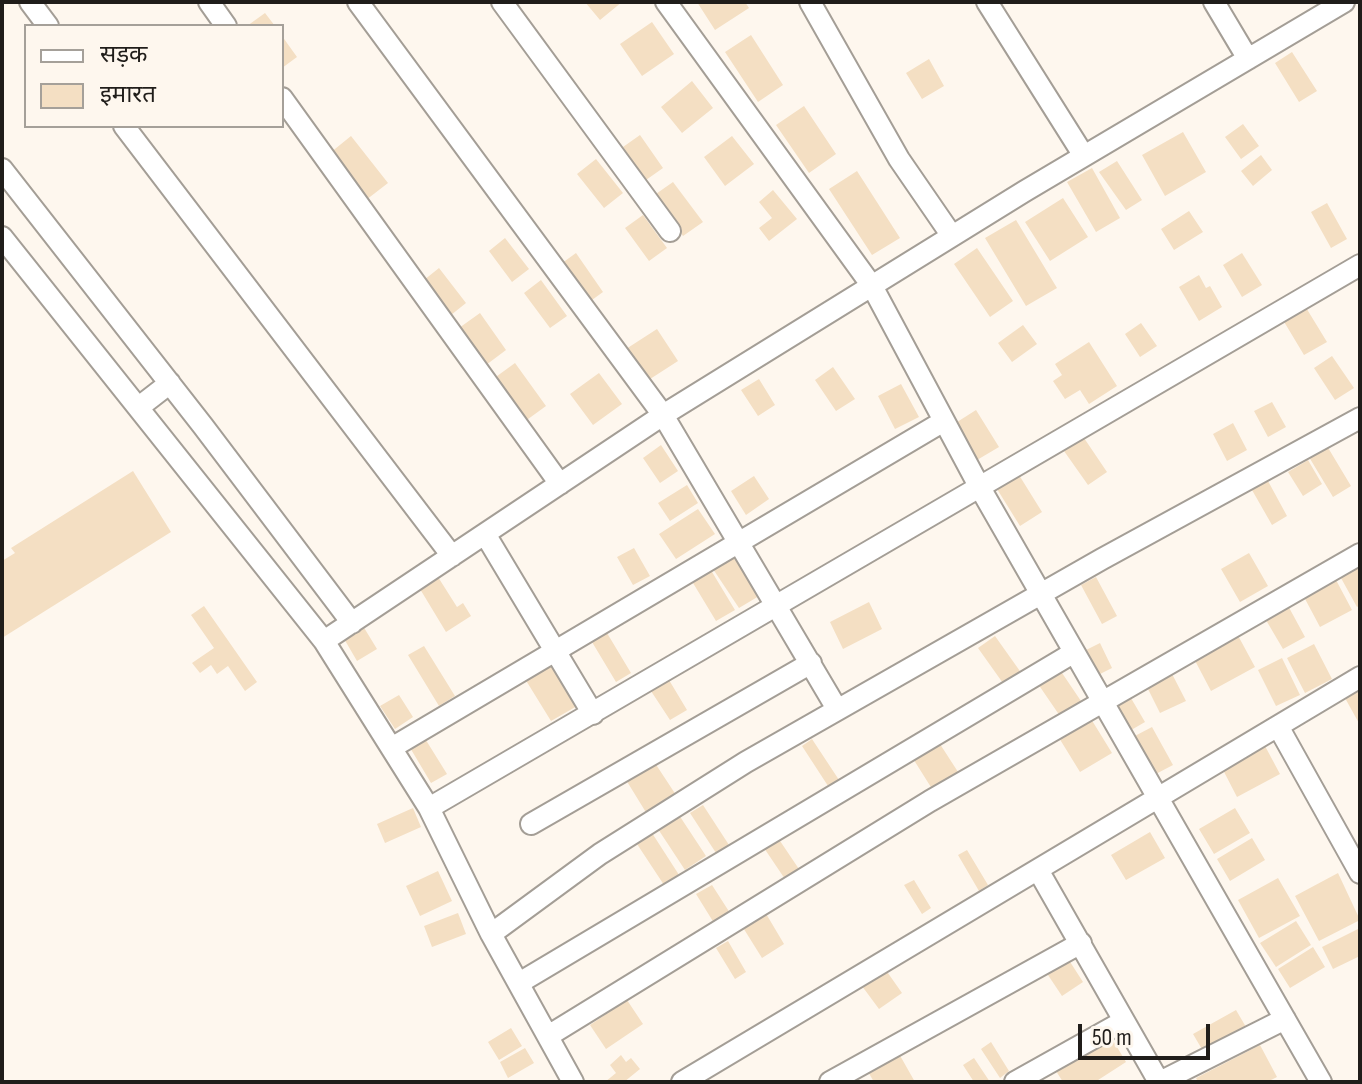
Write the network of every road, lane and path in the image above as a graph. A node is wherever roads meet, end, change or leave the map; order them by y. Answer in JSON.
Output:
{"nodes":[{"id":1,"x":30,"y":2,"type":"edge"},
{"id":2,"x":209,"y":2,"type":"edge"},
{"id":3,"x":358,"y":2,"type":"edge"},
{"id":4,"x":502,"y":2,"type":"edge"},
{"id":5,"x":666,"y":2,"type":"edge"},
{"id":6,"x":810,"y":2,"type":"edge"},
{"id":7,"x":987,"y":2,"type":"edge"},
{"id":8,"x":1214,"y":2,"type":"edge"},
{"id":9,"x":1344,"y":2,"type":"edge"},
{"id":10,"x":46,"y":24,"type":"edge"},
{"id":11,"x":225,"y":24,"type":"edge"},
{"id":12,"x":1248,"y":59,"type":"junction"},
{"id":13,"x":284,"y":101,"type":"edge"},
{"id":14,"x":126,"y":128,"type":"edge"},
{"id":15,"x":1084,"y":156,"type":"junction"},
{"id":16,"x":2,"y":169,"type":"edge"},
{"id":17,"x":670,"y":231,"type":"dead end"},
{"id":18,"x":952,"y":236,"type":"junction"},
{"id":19,"x":2,"y":237,"type":"edge"},
{"id":20,"x":1360,"y":265,"type":"edge"},
{"id":21,"x":872,"y":286,"type":"junction"},
{"id":22,"x":170,"y":383,"type":"junction"},
{"id":23,"x":139,"y":407,"type":"junction"},
{"id":24,"x":663,"y":415,"type":"junction"},
{"id":25,"x":1360,"y":418,"type":"edge"},
{"id":26,"x":944,"y":421,"type":"junction"},
{"id":27,"x":560,"y":484,"type":"junction"},
{"id":28,"x":979,"y":486,"type":"junction"},
{"id":29,"x":485,"y":534,"type":"junction"},
{"id":30,"x":736,"y":542,"type":"junction"},
{"id":31,"x":1360,"y":554,"type":"edge"},
{"id":32,"x":452,"y":556,"type":"junction"},
{"id":33,"x":1041,"y":594,"type":"junction"},
{"id":34,"x":777,"y":605,"type":"junction"},
{"id":35,"x":352,"y":623,"type":"junction"},
{"id":36,"x":324,"y":641,"type":"junction"},
{"id":37,"x":557,"y":650,"type":"junction"},
{"id":38,"x":1073,"y":653,"type":"junction"},
{"id":39,"x":811,"y":663,"type":"junction"},
{"id":40,"x":1360,"y":677,"type":"edge"},
{"id":41,"x":1100,"y":701,"type":"junction"},
{"id":42,"x":837,"y":709,"type":"junction"},
{"id":43,"x":593,"y":714,"type":"junction"},
{"id":44,"x":1279,"y":728,"type":"junction"},
{"id":45,"x":393,"y":747,"type":"junction"},
{"id":46,"x":1158,"y":796,"type":"junction"},
{"id":47,"x":429,"y":808,"type":"junction"},
{"id":48,"x":531,"y":824,"type":"dead end"},
{"id":49,"x":1038,"y":870,"type":"junction"},
{"id":50,"x":1360,"y":873,"type":"edge"},
{"id":51,"x":491,"y":934,"type":"junction"},
{"id":52,"x":1081,"y":943,"type":"junction"},
{"id":53,"x":519,"y":983,"type":"junction"},
{"id":54,"x":1285,"y":1019,"type":"junction"},
{"id":55,"x":1124,"y":1021,"type":"junction"},
{"id":56,"x":548,"y":1036,"type":"junction"},
{"id":57,"x":573,"y":1082,"type":"edge"},
{"id":58,"x":682,"y":1082,"type":"edge"},
{"id":59,"x":830,"y":1082,"type":"edge"},
{"id":60,"x":1015,"y":1082,"type":"edge"},
{"id":61,"x":1160,"y":1082,"type":"edge"},
{"id":62,"x":1321,"y":1082,"type":"edge"}],
"edges":[{"from":1,"to":10,"type":"street"},
{"from":2,"to":11,"type":"street"},
{"from":3,"to":24,"type":"street"},
{"from":4,"to":17,"type":"street"},
{"from":5,"to":21,"type":"street"},
{"from":6,"to":18,"type":"street"},
{"from":7,"to":15,"type":"street"},
{"from":8,"to":12,"type":"street"},
{"from":9,"to":12,"type":"street"},
{"from":12,"to":15,"type":"street"},
{"from":13,"to":27,"type":"street"},
{"from":14,"to":32,"type":"street"},
{"from":15,"to":18,"type":"street"},
{"from":16,"to":22,"type":"street"},
{"from":18,"to":21,"type":"street"},
{"from":19,"to":23,"type":"street"},
{"from":20,"to":28,"type":"street"},
{"from":21,"to":24,"type":"street"},
{"from":21,"to":26,"type":"street"},
{"from":22,"to":23,"type":"street"},
{"from":22,"to":35,"type":"street"},
{"from":23,"to":36,"type":"street"},
{"from":24,"to":27,"type":"street"},
{"from":24,"to":30,"type":"street"},
{"from":25,"to":33,"type":"street"},
{"from":26,"to":28,"type":"street"},
{"from":26,"to":30,"type":"street"},
{"from":27,"to":29,"type":"street"},
{"from":28,"to":33,"type":"street"},
{"from":28,"to":34,"type":"street"},
{"from":29,"to":32,"type":"street"},
{"from":29,"to":37,"type":"street"},
{"from":30,"to":34,"type":"street"},
{"from":30,"to":37,"type":"street"},
{"from":31,"to":41,"type":"street"},
{"from":32,"to":35,"type":"street"},
{"from":33,"to":38,"type":"street"},
{"from":33,"to":42,"type":"street"},
{"from":34,"to":39,"type":"street"},
{"from":34,"to":43,"type":"street"},
{"from":35,"to":36,"type":"street"},
{"from":36,"to":45,"type":"street"},
{"from":37,"to":43,"type":"street"},
{"from":37,"to":45,"type":"street"},
{"from":38,"to":41,"type":"street"},
{"from":38,"to":53,"type":"street"},
{"from":39,"to":42,"type":"street"},
{"from":39,"to":48,"type":"street"},
{"from":40,"to":44,"type":"street"},
{"from":41,"to":46,"type":"street"},
{"from":41,"to":56,"type":"street"},
{"from":42,"to":51,"type":"street"},
{"from":43,"to":47,"type":"street"},
{"from":44,"to":46,"type":"street"},
{"from":44,"to":50,"type":"street"},
{"from":45,"to":47,"type":"street"},
{"from":46,"to":49,"type":"street"},
{"from":46,"to":54,"type":"street"},
{"from":47,"to":51,"type":"street"},
{"from":49,"to":52,"type":"street"},
{"from":49,"to":58,"type":"street"},
{"from":51,"to":53,"type":"street"},
{"from":52,"to":55,"type":"street"},
{"from":52,"to":59,"type":"street"},
{"from":53,"to":56,"type":"street"},
{"from":54,"to":61,"type":"street"},
{"from":54,"to":62,"type":"street"},
{"from":55,"to":60,"type":"street"},
{"from":55,"to":61,"type":"street"},
{"from":56,"to":57,"type":"street"}]}
